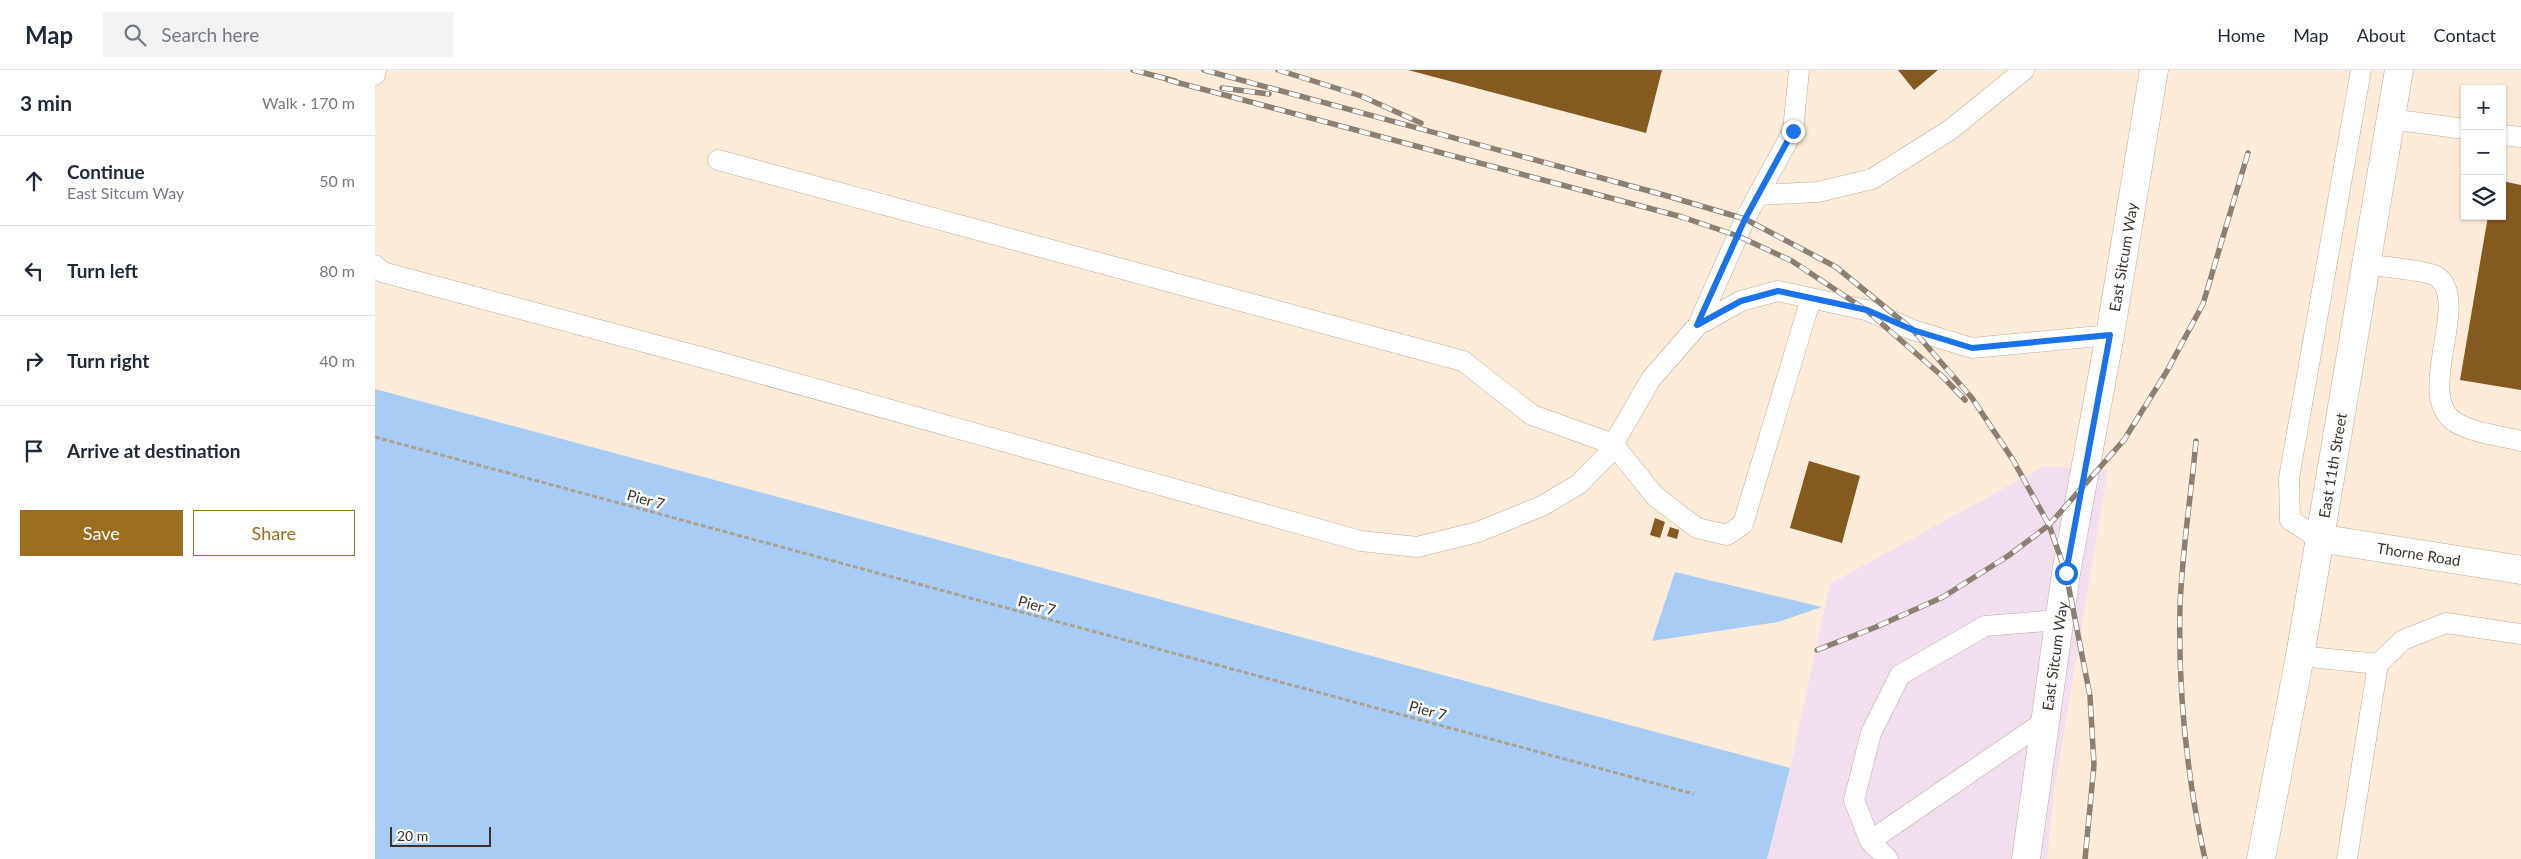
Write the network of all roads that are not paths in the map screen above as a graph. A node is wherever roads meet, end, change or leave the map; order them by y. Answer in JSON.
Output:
{"nodes":[{"id":1,"x":376,"y":70,"type":"edge"},
{"id":2,"x":1799,"y":70,"type":"edge"},
{"id":3,"x":2024,"y":70,"type":"edge"},
{"id":4,"x":2154,"y":70,"type":"edge"},
{"id":5,"x":2361,"y":70,"type":"edge"},
{"id":6,"x":2399,"y":70,"type":"edge"},
{"id":7,"x":375,"y":75,"type":"edge"},
{"id":8,"x":2390,"y":119,"type":"junction"},
{"id":9,"x":2461,"y":128,"type":"edge"},
{"id":10,"x":2506,"y":136,"type":"edge"},
{"id":11,"x":2521,"y":138,"type":"edge"},
{"id":12,"x":717,"y":160,"type":"dead end"},
{"id":13,"x":1759,"y":195,"type":"junction"},
{"id":14,"x":375,"y":264,"type":"edge"},
{"id":15,"x":2365,"y":264,"type":"junction"},
{"id":16,"x":1811,"y":298,"type":"junction"},
{"id":17,"x":1697,"y":325,"type":"junction"},
{"id":18,"x":2110,"y":335,"type":"junction"},
{"id":19,"x":2521,"y":441,"type":"edge"},
{"id":20,"x":1613,"y":444,"type":"junction"},
{"id":21,"x":2318,"y":538,"type":"junction"},
{"id":22,"x":2521,"y":570,"type":"edge"},
{"id":23,"x":2059,"y":620,"type":"junction"},
{"id":24,"x":2521,"y":634,"type":"edge"},
{"id":25,"x":2300,"y":656,"type":"junction"},
{"id":26,"x":2379,"y":664,"type":"junction"},
{"id":27,"x":2045,"y":721,"type":"junction"},
{"id":28,"x":1870,"y":841,"type":"junction"},
{"id":29,"x":1888,"y":859,"type":"edge"},
{"id":30,"x":2025,"y":859,"type":"edge"},
{"id":31,"x":2261,"y":859,"type":"edge"},
{"id":32,"x":2347,"y":859,"type":"edge"}],
"edges":[{"from":1,"to":7,"type":"lane"},
{"from":2,"to":13,"type":"lane"},
{"from":3,"to":13,"type":"lane"},
{"from":4,"to":18,"type":"street","name":"East Sitcum Way"},
{"from":5,"to":21,"type":"lane"},
{"from":6,"to":8,"type":"street","name":"East 11th Street"},
{"from":8,"to":9,"type":"lane"},
{"from":8,"to":15,"type":"street","name":"East 11th Street"},
{"from":10,"to":11,"type":"lane"},
{"from":12,"to":20,"type":"lane"},
{"from":13,"to":17,"type":"lane"},
{"from":14,"to":20,"type":"lane"},
{"from":15,"to":19,"type":"lane"},
{"from":15,"to":21,"type":"street","name":"East 11th Street"},
{"from":16,"to":17,"type":"lane"},
{"from":16,"to":18,"type":"lane"},
{"from":16,"to":20,"type":"lane"},
{"from":17,"to":20,"type":"lane"},
{"from":18,"to":23,"type":"street","name":"East Sitcum Way"},
{"from":21,"to":22,"type":"street","name":"Thorne Road"},
{"from":21,"to":25,"type":"street","name":"East 11th Street"},
{"from":23,"to":27,"type":"street","name":"East Sitcum Way"},
{"from":23,"to":28,"type":"lane"},
{"from":24,"to":26,"type":"lane"},
{"from":25,"to":26,"type":"lane"},
{"from":25,"to":31,"type":"street","name":"East 11th Street"},
{"from":26,"to":32,"type":"lane"},
{"from":27,"to":28,"type":"lane"},
{"from":27,"to":30,"type":"street","name":"East Sitcum Way"},
{"from":28,"to":29,"type":"lane"}]}
